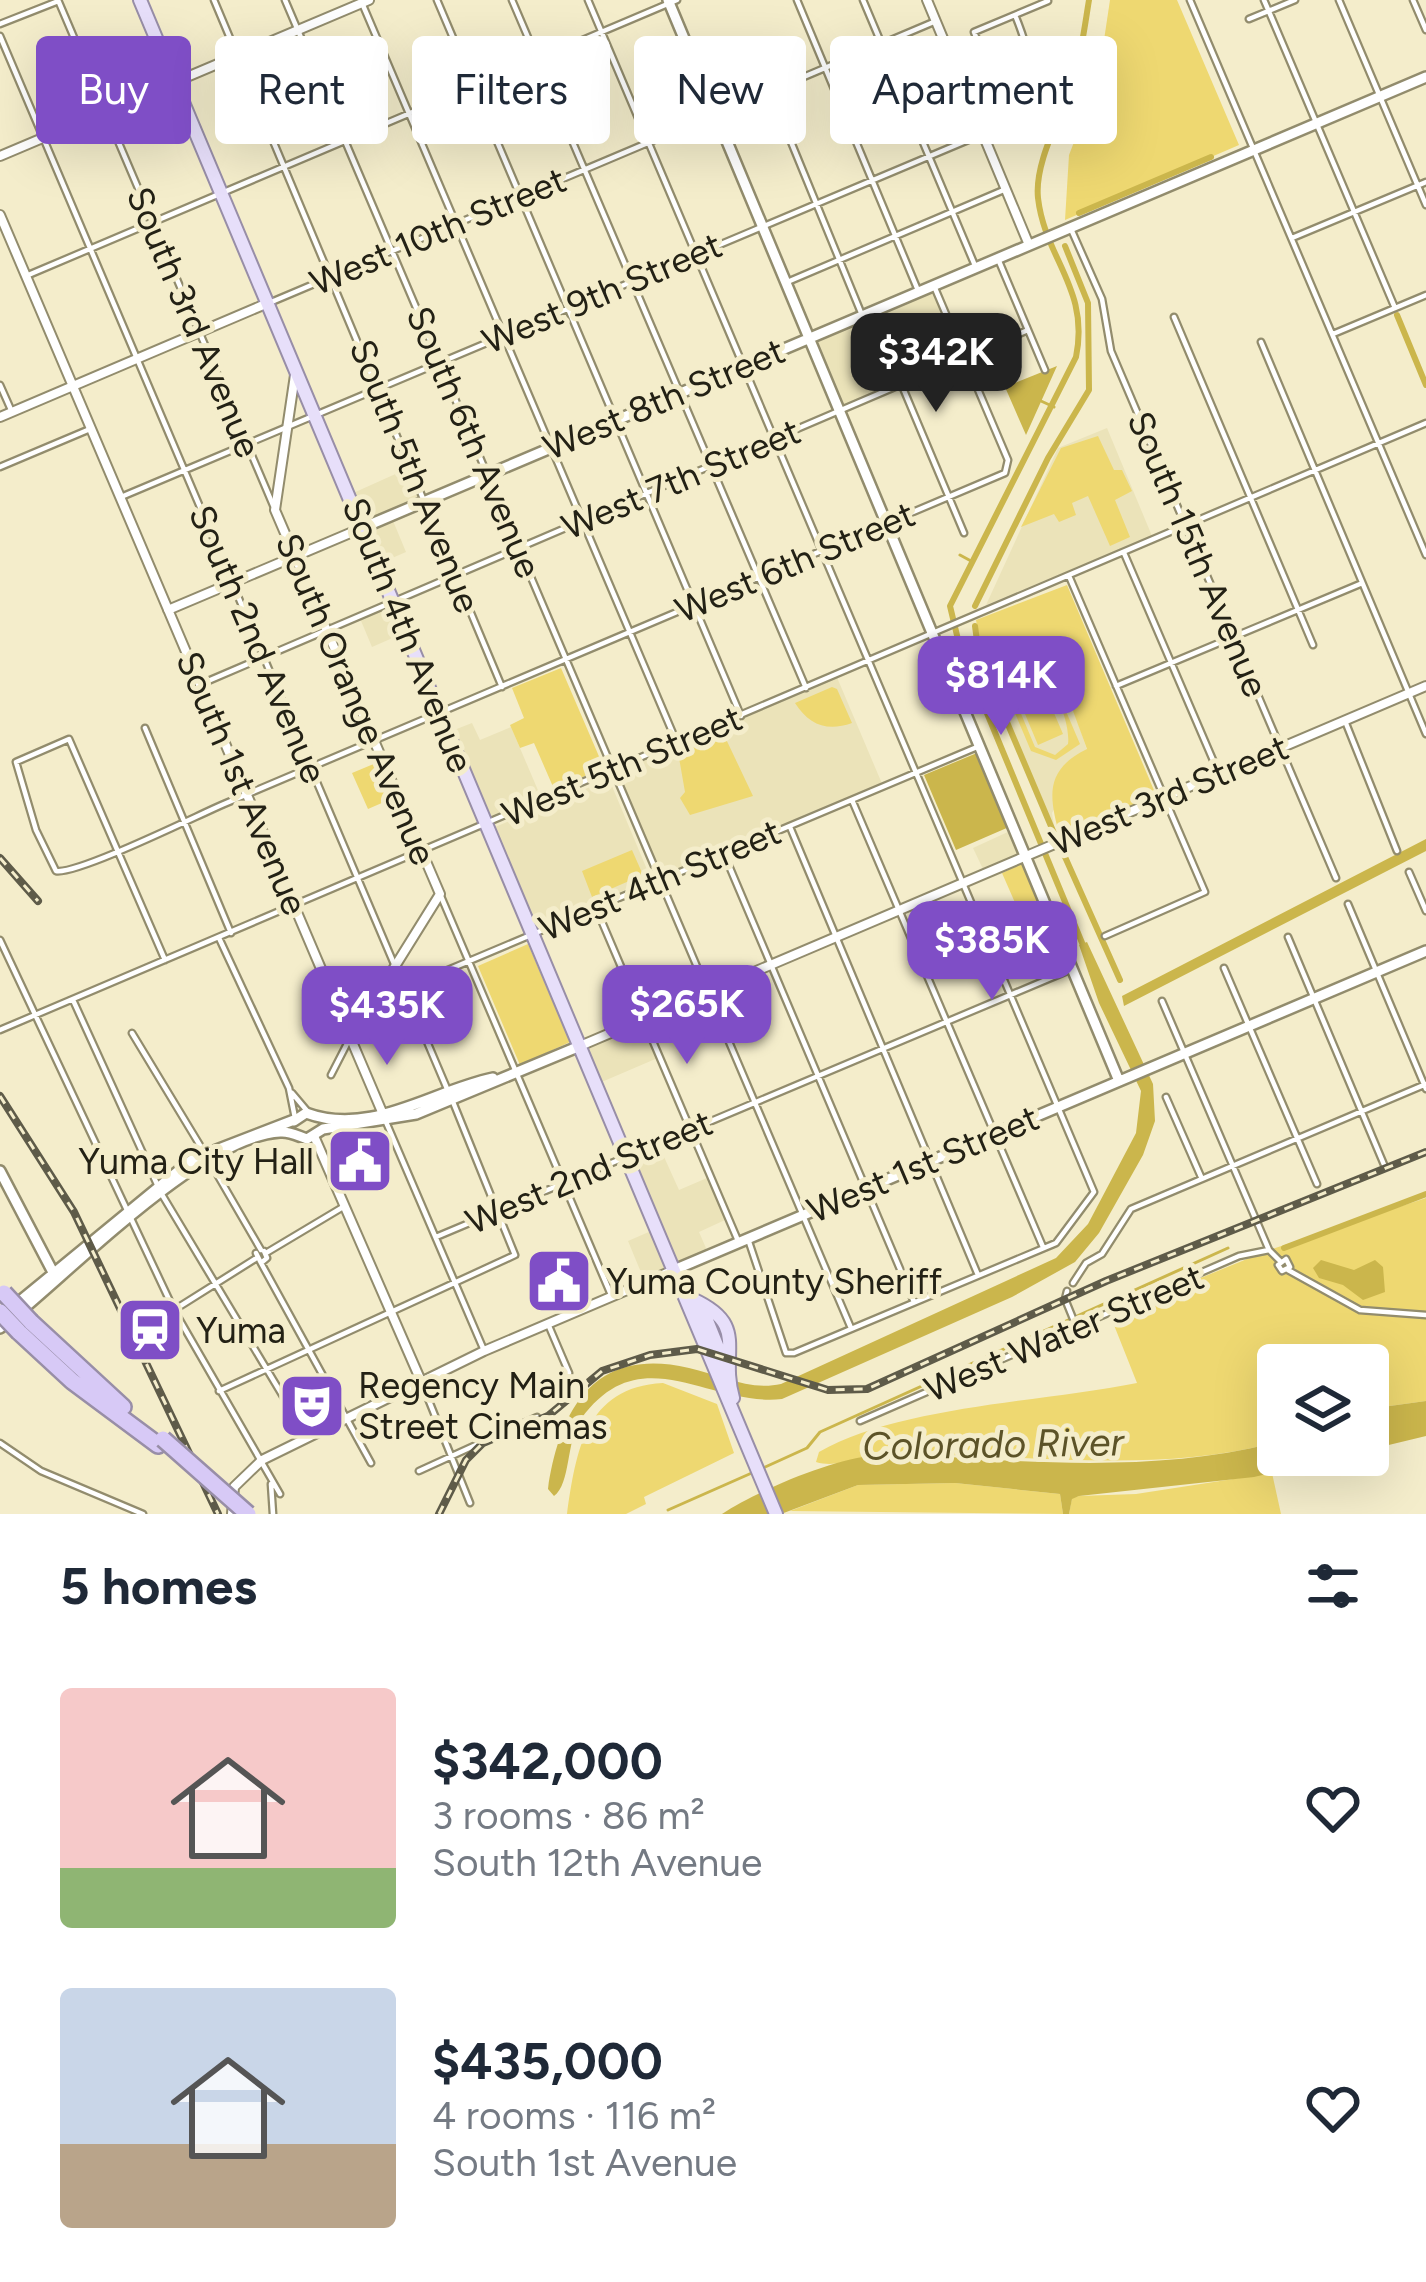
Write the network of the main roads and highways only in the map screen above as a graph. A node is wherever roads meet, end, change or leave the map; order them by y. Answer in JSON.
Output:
{"nodes":[{"id":1,"x":140,"y":0,"type":"edge"},
{"id":2,"x":671,"y":1,"type":"edge"},
{"id":3,"x":1426,"y":77,"type":"edge"},
{"id":4,"x":808,"y":338,"type":"junction"},
{"id":5,"x":362,"y":528,"type":"junction"},
{"id":6,"x":1426,"y":951,"type":"edge"},
{"id":7,"x":580,"y":1046,"type":"junction"},
{"id":8,"x":1124,"y":1079,"type":"junction"},
{"id":9,"x":311,"y":1115,"type":"junction"},
{"id":10,"x":295,"y":1119,"type":"junction"},
{"id":11,"x":384,"y":1119,"type":"junction"},
{"id":12,"x":308,"y":1136,"type":"junction"},
{"id":13,"x":207,"y":1156,"type":"junction"},
{"id":14,"x":0,"y":1172,"type":"edge"},
{"id":15,"x":0,"y":1183,"type":"edge"},
{"id":16,"x":130,"y":1214,"type":"junction"},
{"id":17,"x":77,"y":1253,"type":"junction"},
{"id":18,"x":44,"y":1254,"type":"junction"},
{"id":19,"x":674,"y":1270,"type":"junction"},
{"id":20,"x":51,"y":1278,"type":"junction"},
{"id":21,"x":2,"y":1290,"type":"edge"},
{"id":22,"x":696,"y":1301,"type":"junction"},
{"id":23,"x":0,"y":1314,"type":"edge"},
{"id":24,"x":25,"y":1327,"type":"junction"},
{"id":25,"x":0,"y":1328,"type":"edge"},
{"id":26,"x":723,"y":1376,"type":"junction"},
{"id":27,"x":160,"y":1442,"type":"junction"},
{"id":28,"x":776,"y":1508,"type":"edge"},
{"id":29,"x":233,"y":1509,"type":"edge"},
{"id":30,"x":248,"y":1514,"type":"edge"}],
"edges":[{"from":1,"to":5,"type":"main road","name":"South 4th Avenue"},
{"from":2,"to":4,"type":"main road"},
{"from":3,"to":4,"type":"main road","name":"West 8th Street"},
{"from":4,"to":5,"type":"main road","name":"West 8th Street"},
{"from":4,"to":8,"type":"main road"},
{"from":5,"to":7,"type":"main road","name":"South 4th Avenue"},
{"from":6,"to":8,"type":"main road","name":"West 1st Street"},
{"from":7,"to":11,"type":"main road"},
{"from":7,"to":19,"type":"main road","name":"South 4th Avenue"},
{"from":8,"to":19,"type":"main road","name":"West 1st Street"},
{"from":9,"to":10,"type":"main road"},
{"from":9,"to":11,"type":"main road"},
{"from":9,"to":12,"type":"main road"},
{"from":10,"to":12,"type":"main road"},
{"from":10,"to":13,"type":"main road"},
{"from":11,"to":12,"type":"main road"},
{"from":12,"to":13,"type":"main road"},
{"from":13,"to":16,"type":"main road"},
{"from":14,"to":18,"type":"main road"},
{"from":15,"to":20,"type":"main road"},
{"from":16,"to":17,"type":"main road"},
{"from":16,"to":20,"type":"main road"},
{"from":17,"to":18,"type":"main road"},
{"from":17,"to":20,"type":"main road"},
{"from":18,"to":20,"type":"main road"},
{"from":19,"to":22,"type":"main road"},
{"from":19,"to":26,"type":"main road"},
{"from":20,"to":23,"type":"main road"},
{"from":20,"to":25,"type":"main road"},
{"from":21,"to":24,"type":"highway","bridge":true},
{"from":22,"to":26,"type":"main road"},
{"from":22,"to":26,"type":"main road"},
{"from":23,"to":24,"type":"highway","bridge":true},
{"from":24,"to":27,"type":"highway"},
{"from":26,"to":28,"type":"main road"},
{"from":27,"to":29,"type":"highway","bridge":true},
{"from":27,"to":30,"type":"highway","bridge":true}]}
